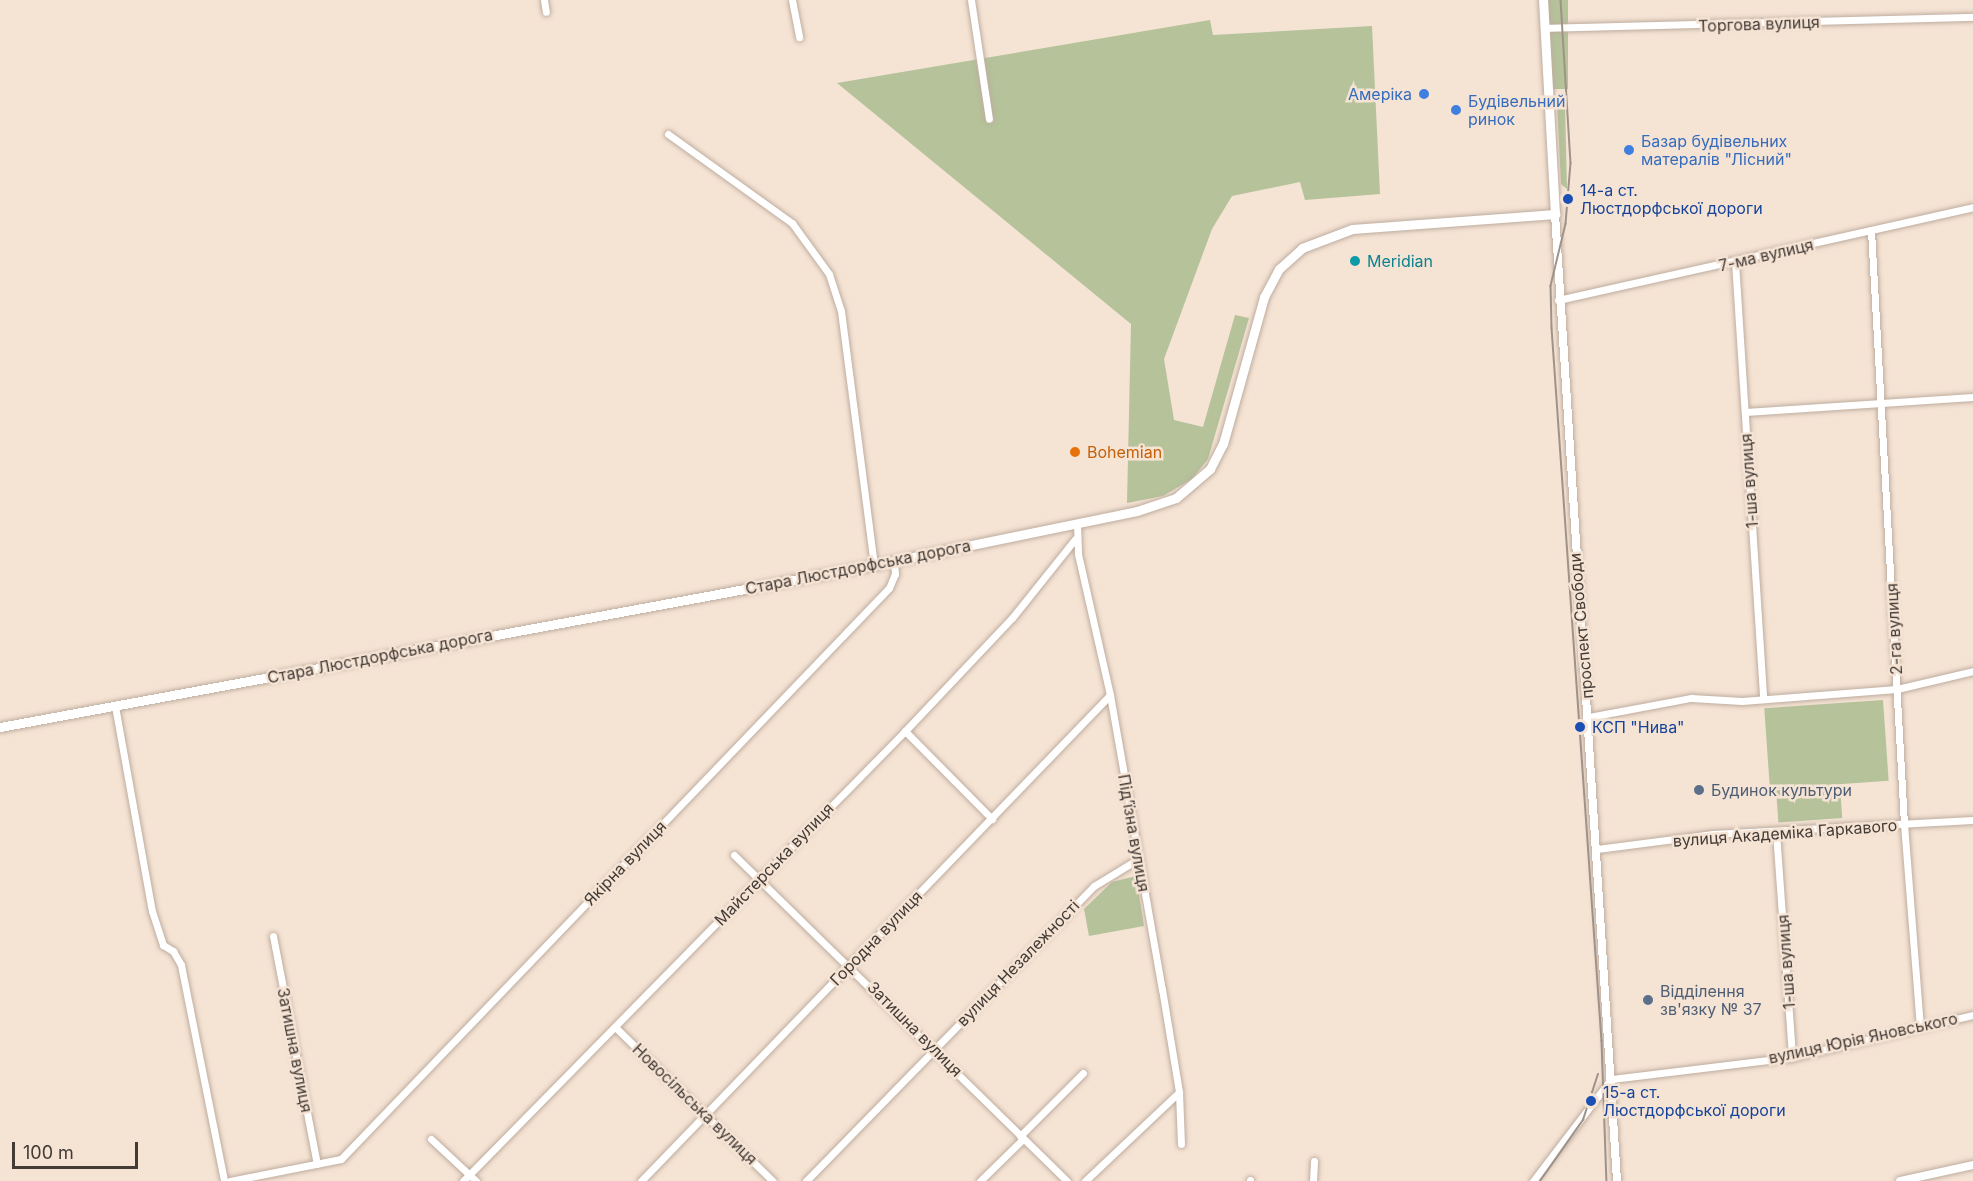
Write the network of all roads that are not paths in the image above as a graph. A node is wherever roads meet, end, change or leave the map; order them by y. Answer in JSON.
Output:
{"nodes":[{"id":1,"x":544,"y":0,"type":"edge"},
{"id":2,"x":792,"y":0,"type":"edge"},
{"id":3,"x":971,"y":0,"type":"edge"},
{"id":4,"x":1543,"y":0,"type":"edge"},
{"id":5,"x":546,"y":12,"type":"dead end"},
{"id":6,"x":1973,"y":18,"type":"edge"},
{"id":7,"x":1544,"y":28,"type":"junction"},
{"id":8,"x":799,"y":38,"type":"dead end"},
{"id":9,"x":989,"y":119,"type":"dead end"},
{"id":10,"x":668,"y":134,"type":"dead end"},
{"id":11,"x":1973,"y":207,"type":"edge"},
{"id":12,"x":1555,"y":214,"type":"junction"},
{"id":13,"x":1871,"y":230,"type":"junction"},
{"id":14,"x":1735,"y":262,"type":"junction"},
{"id":15,"x":1558,"y":300,"type":"junction"},
{"id":16,"x":1973,"y":397,"type":"edge"},
{"id":17,"x":1882,"y":402,"type":"junction"},
{"id":18,"x":1745,"y":412,"type":"junction"},
{"id":19,"x":1077,"y":523,"type":"junction"},
{"id":20,"x":1076,"y":539,"type":"junction"},
{"id":21,"x":894,"y":562,"type":"junction"},
{"id":22,"x":874,"y":566,"type":"junction"},
{"id":23,"x":1973,"y":671,"type":"edge"},
{"id":24,"x":1897,"y":689,"type":"junction"},
{"id":25,"x":1110,"y":695,"type":"junction"},
{"id":26,"x":1763,"y":699,"type":"junction"},
{"id":27,"x":115,"y":706,"type":"junction"},
{"id":28,"x":1589,"y":717,"type":"junction"},
{"id":29,"x":0,"y":727,"type":"edge"},
{"id":30,"x":905,"y":731,"type":"junction"},
{"id":31,"x":992,"y":819,"type":"junction"},
{"id":32,"x":1973,"y":820,"type":"edge"},
{"id":33,"x":1904,"y":825,"type":"junction"},
{"id":34,"x":1776,"y":832,"type":"junction"},
{"id":35,"x":1597,"y":849,"type":"junction"},
{"id":36,"x":734,"y":855,"type":"dead end"},
{"id":37,"x":1138,"y":859,"type":"junction"},
{"id":38,"x":757,"y":879,"type":"junction"},
{"id":39,"x":273,"y":936,"type":"dead end"},
{"id":40,"x":850,"y":965,"type":"junction"},
{"id":41,"x":1973,"y":1015,"type":"edge"},
{"id":42,"x":1920,"y":1027,"type":"junction"},
{"id":43,"x":616,"y":1028,"type":"junction"},
{"id":44,"x":936,"y":1049,"type":"junction"},
{"id":45,"x":1792,"y":1057,"type":"junction"},
{"id":46,"x":1083,"y":1073,"type":"dead end"},
{"id":47,"x":1611,"y":1079,"type":"junction"},
{"id":48,"x":1179,"y":1092,"type":"junction"},
{"id":49,"x":706,"y":1113,"type":"junction"},
{"id":50,"x":1022,"y":1138,"type":"junction"},
{"id":51,"x":431,"y":1139,"type":"dead end"},
{"id":52,"x":1181,"y":1144,"type":"dead end"},
{"id":53,"x":1314,"y":1161,"type":"dead end"},
{"id":54,"x":317,"y":1164,"type":"junction"},
{"id":55,"x":1973,"y":1165,"type":"edge"},
{"id":56,"x":469,"y":1175,"type":"junction"},
{"id":57,"x":224,"y":1181,"type":"edge"},
{"id":58,"x":230,"y":1181,"type":"edge"},
{"id":59,"x":463,"y":1181,"type":"edge"},
{"id":60,"x":476,"y":1181,"type":"edge"},
{"id":61,"x":641,"y":1181,"type":"edge"},
{"id":62,"x":773,"y":1181,"type":"edge"},
{"id":63,"x":806,"y":1181,"type":"edge"},
{"id":64,"x":981,"y":1181,"type":"edge"},
{"id":65,"x":1067,"y":1181,"type":"edge"},
{"id":66,"x":1085,"y":1181,"type":"edge"},
{"id":67,"x":1313,"y":1181,"type":"edge"},
{"id":68,"x":1533,"y":1181,"type":"edge"},
{"id":69,"x":1617,"y":1181,"type":"edge"},
{"id":70,"x":1900,"y":1181,"type":"edge"}],
"edges":[{"from":1,"to":5,"type":"street"},
{"from":2,"to":8,"type":"street"},
{"from":3,"to":9,"type":"street"},
{"from":4,"to":7,"type":"main road"},
{"from":6,"to":7,"type":"street","name":"Торгова вулиця"},
{"from":7,"to":12,"type":"main road"},
{"from":10,"to":22,"type":"street"},
{"from":11,"to":13,"type":"street","name":"7-ма вулиця"},
{"from":12,"to":15,"type":"street","name":"проспект Свободи"},
{"from":12,"to":19,"type":"main road","name":"Стара Люстдорфська дорога"},
{"from":13,"to":14,"type":"street","name":"7-ма вулиця"},
{"from":13,"to":17,"type":"street","name":"2-га вулиця"},
{"from":14,"to":15,"type":"street","name":"7-ма вулиця"},
{"from":14,"to":18,"type":"street","name":"1-ша вулиця"},
{"from":15,"to":28,"type":"street","name":"проспект Свободи"},
{"from":16,"to":17,"type":"street"},
{"from":17,"to":18,"type":"street"},
{"from":17,"to":24,"type":"street","name":"2-га вулиця"},
{"from":18,"to":26,"type":"street","name":"1-ша вулиця"},
{"from":19,"to":20,"type":"street","name":"Підʼїзна вулиця"},
{"from":19,"to":21,"type":"main road","name":"Стара Люстдорфська дорога"},
{"from":20,"to":25,"type":"street","name":"Підʼїзна вулиця"},
{"from":20,"to":30,"type":"street","name":"Майстерська вулиця"},
{"from":21,"to":22,"type":"main road","name":"Стара Люстдорфська дорога"},
{"from":21,"to":54,"type":"street","name":"Якірна вулиця"},
{"from":22,"to":27,"type":"main road","name":"Стара Люстдорфська дорога"},
{"from":23,"to":24,"type":"street"},
{"from":24,"to":26,"type":"street"},
{"from":24,"to":33,"type":"street","name":"2-га вулиця"},
{"from":25,"to":31,"type":"street","name":"Городна вулиця"},
{"from":25,"to":37,"type":"street","name":"Підʼїзна вулиця"},
{"from":26,"to":28,"type":"street"},
{"from":27,"to":29,"type":"main road","name":"Стара Люстдорфська дорога"},
{"from":27,"to":57,"type":"street"},
{"from":28,"to":35,"type":"street","name":"проспект Свободи"},
{"from":30,"to":31,"type":"street"},
{"from":30,"to":38,"type":"street","name":"Майстерська вулиця"},
{"from":31,"to":40,"type":"street","name":"Городна вулиця"},
{"from":32,"to":33,"type":"street","name":"вулиця Академіка Гаркавого"},
{"from":33,"to":34,"type":"street","name":"вулиця Академіка Гаркавого"},
{"from":33,"to":42,"type":"street","name":"2-га вулиця"},
{"from":34,"to":35,"type":"street","name":"вулиця Академіка Гаркавого"},
{"from":34,"to":45,"type":"street","name":"1-ша вулиця"},
{"from":35,"to":47,"type":"street","name":"проспект Свободи"},
{"from":36,"to":38,"type":"street","name":"Затишна вулиця"},
{"from":37,"to":44,"type":"street","name":"вулиця Незалежності"},
{"from":37,"to":48,"type":"street","name":"Підʼїзна вулиця"},
{"from":38,"to":40,"type":"street","name":"Затишна вулиця"},
{"from":38,"to":43,"type":"street","name":"Майстерська вулиця"},
{"from":39,"to":54,"type":"street","name":"Затишна вулиця"},
{"from":40,"to":44,"type":"street","name":"Затишна вулиця"},
{"from":40,"to":49,"type":"street","name":"Городна вулиця"},
{"from":41,"to":42,"type":"street","name":"вулиця Юрія Яновського"},
{"from":42,"to":45,"type":"street","name":"вулиця Юрія Яновського"},
{"from":43,"to":49,"type":"street","name":"Новосільська вулиця"},
{"from":43,"to":56,"type":"street","name":"Майстерська вулиця"},
{"from":44,"to":50,"type":"street","name":"Затишна вулиця"},
{"from":44,"to":63,"type":"street","name":"вулиця Незалежності"},
{"from":45,"to":47,"type":"street","name":"вулиця Юрія Яновського"},
{"from":46,"to":50,"type":"street"},
{"from":47,"to":68,"type":"street"},
{"from":47,"to":69,"type":"street","name":"проспект Свободи"},
{"from":48,"to":52,"type":"street","name":"Підʼїзна вулиця"},
{"from":48,"to":66,"type":"street"},
{"from":49,"to":61,"type":"street","name":"Городна вулиця"},
{"from":49,"to":62,"type":"street","name":"Новосільська вулиця"},
{"from":50,"to":64,"type":"street"},
{"from":50,"to":65,"type":"street","name":"Затишна вулиця"},
{"from":51,"to":56,"type":"street"},
{"from":53,"to":67,"type":"street"},
{"from":54,"to":58,"type":"street"},
{"from":55,"to":70,"type":"street"},
{"from":56,"to":59,"type":"street","name":"Майстерська вулиця"},
{"from":56,"to":60,"type":"street"}]}
